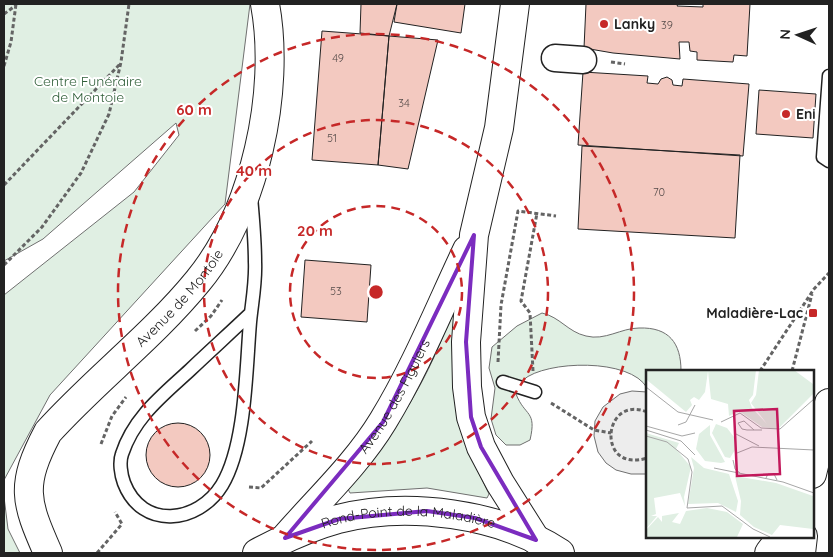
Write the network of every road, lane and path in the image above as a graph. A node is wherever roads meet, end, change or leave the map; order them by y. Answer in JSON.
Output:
{"nodes":[{"id":1,"x":16,"y":4,"type":"edge"},
{"id":2,"x":129,"y":4,"type":"edge"},
{"id":3,"x":266,"y":4,"type":"edge"},
{"id":4,"x":515,"y":4,"type":"edge"},
{"id":5,"x":4,"y":14,"type":"edge"},
{"id":6,"x":555,"y":58,"type":"dead end"},
{"id":7,"x":583,"y":60,"type":"dead end"},
{"id":8,"x":121,"y":62,"type":"junction"},
{"id":9,"x":4,"y":66,"type":"edge"},
{"id":10,"x":829,"y":76,"type":"edge"},
{"id":11,"x":829,"y":161,"type":"edge"},
{"id":12,"x":251,"y":182,"type":"junction"},
{"id":13,"x":4,"y":185,"type":"edge"},
{"id":14,"x":537,"y":213,"type":"junction"},
{"id":15,"x":556,"y":216,"type":"dead end"},
{"id":16,"x":474,"y":235,"type":"junction"},
{"id":17,"x":4,"y":265,"type":"edge"},
{"id":18,"x":829,"y":273,"type":"edge"},
{"id":19,"x":814,"y":289,"type":"junction"},
{"id":20,"x":251,"y":313,"type":"junction"},
{"id":21,"x":498,"y":362,"type":"dead end"},
{"id":22,"x":761,"y":370,"type":"edge"},
{"id":23,"x":792,"y":370,"type":"edge"},
{"id":24,"x":504,"y":382,"type":"dead end"},
{"id":25,"x":535,"y":392,"type":"junction"},
{"id":26,"x":829,"y":404,"type":"edge"},
{"id":27,"x":646,"y":412,"type":"edge"},
{"id":28,"x":610,"y":433,"type":"junction"},
{"id":29,"x":312,"y":440,"type":"dead end"},
{"id":30,"x":646,"y":458,"type":"edge"},
{"id":31,"x":813,"y":470,"type":"edge"},
{"id":32,"x":249,"y":488,"type":"dead end"},
{"id":33,"x":122,"y":524,"type":"dead end"},
{"id":34,"x":781,"y":537,"type":"edge"},
{"id":35,"x":803,"y":537,"type":"edge"},
{"id":36,"x":285,"y":538,"type":"junction"},
{"id":37,"x":536,"y":540,"type":"junction"},
{"id":38,"x":48,"y":553,"type":"edge"},
{"id":39,"x":97,"y":553,"type":"edge"},
{"id":40,"x":257,"y":553,"type":"edge"},
{"id":41,"x":560,"y":553,"type":"edge"},
{"id":42,"x":769,"y":553,"type":"edge"},
{"id":43,"x":801,"y":553,"type":"edge"}],
"edges":[{"from":1,"to":5,"type":"path"},
{"from":1,"to":9,"type":"path"},
{"from":2,"to":8,"type":"path"},
{"from":3,"to":12,"type":"street","name":"Avenue de Montoie"},
{"from":4,"to":16,"type":"street","name":"Avenue des Figuiers"},
{"from":6,"to":7,"type":"street"},
{"from":8,"to":13,"type":"path"},
{"from":8,"to":17,"type":"path"},
{"from":10,"to":11,"type":"lane"},
{"from":12,"to":20,"type":"lane"},
{"from":12,"to":38,"type":"street","name":"Avenue de Montoie"},
{"from":14,"to":15,"type":"path"},
{"from":14,"to":21,"type":"path"},
{"from":14,"to":25,"type":"path"},
{"from":16,"to":36,"type":"street","name":"Avenue des Figuiers"},
{"from":16,"to":37,"type":"street","name":"Avenue des Figuiers"},
{"from":18,"to":19,"type":"path"},
{"from":19,"to":22,"type":"path"},
{"from":19,"to":23,"type":"path"},
{"from":20,"to":20,"type":"lane"},
{"from":24,"to":25,"type":"lane"},
{"from":25,"to":28,"type":"path"},
{"from":26,"to":31,"type":"street"},
{"from":27,"to":28,"type":"path"},
{"from":28,"to":30,"type":"path"},
{"from":29,"to":32,"type":"path"},
{"from":33,"to":39,"type":"path"},
{"from":34,"to":42,"type":"street"},
{"from":35,"to":43,"type":"street"},
{"from":36,"to":37,"type":"street","name":"Rond-Point de la Maladière"},
{"from":36,"to":40,"type":"street","name":"Rond-Point de la Maladière"},
{"from":37,"to":41,"type":"street","name":"Rond-Point de la Maladière"}]}
